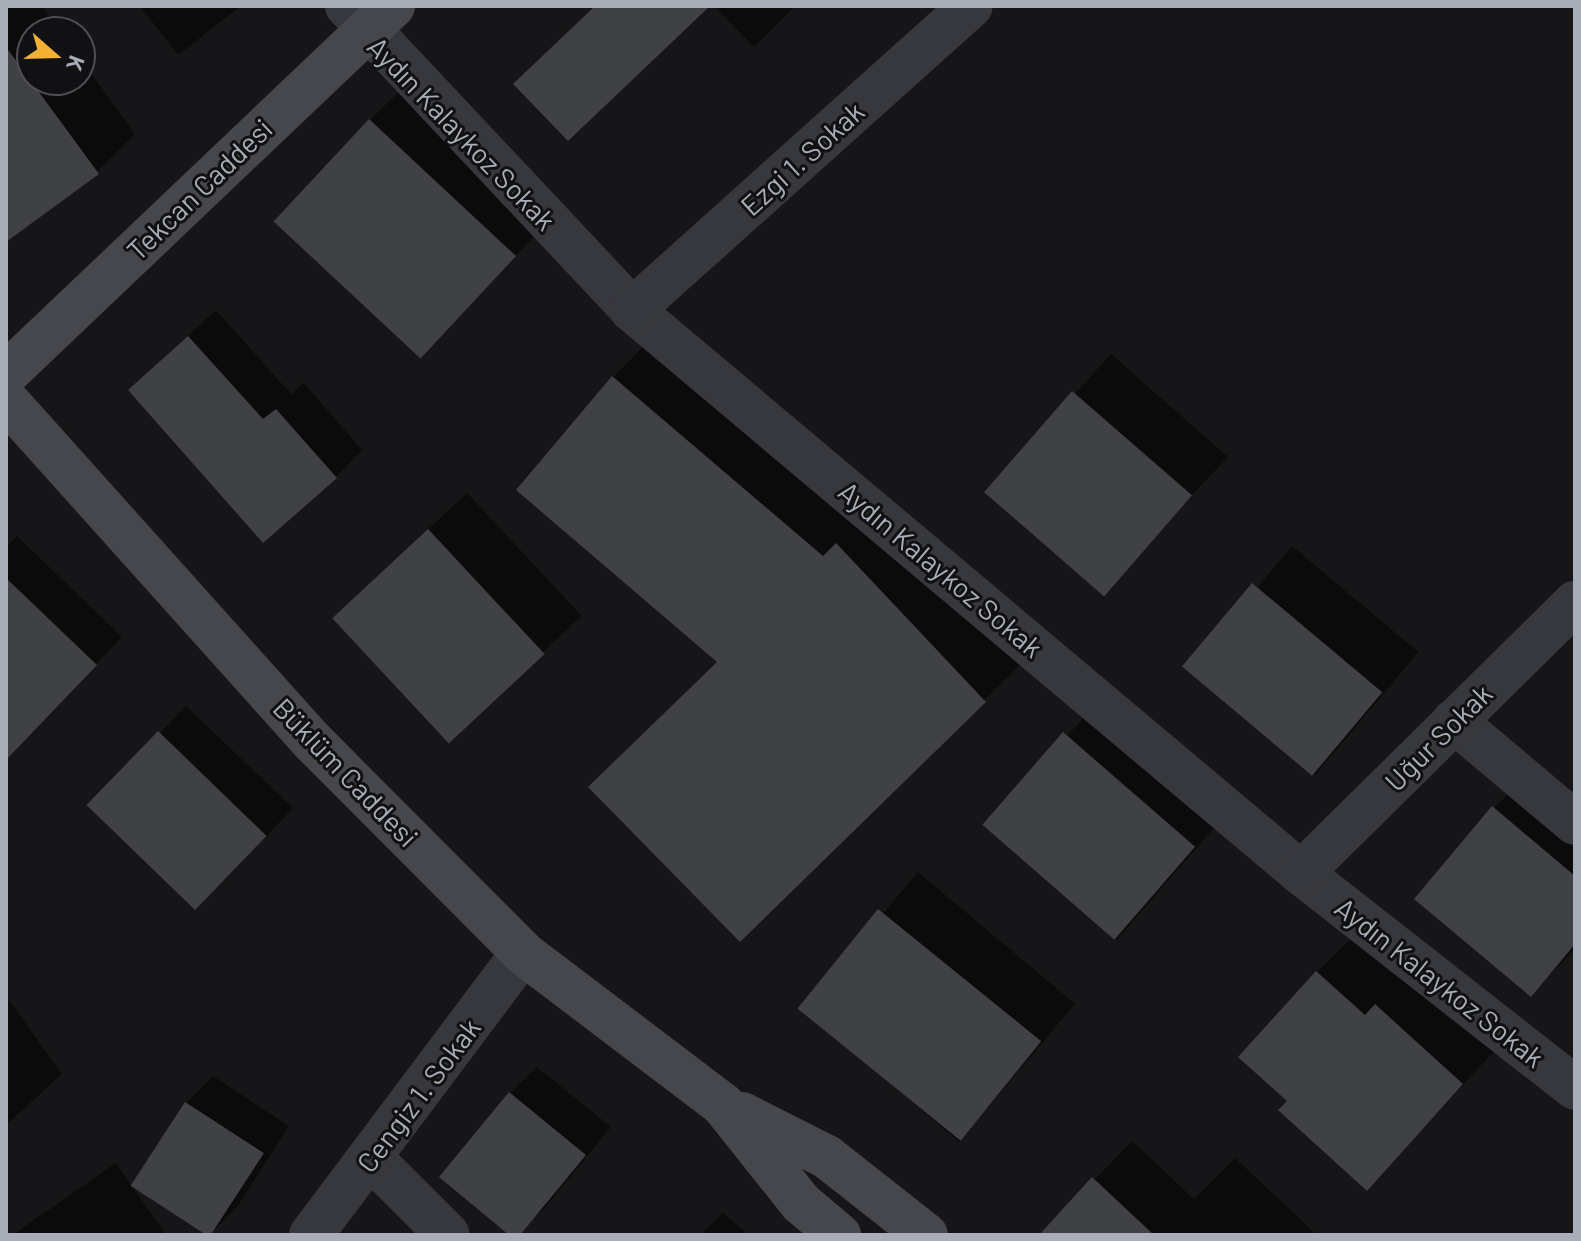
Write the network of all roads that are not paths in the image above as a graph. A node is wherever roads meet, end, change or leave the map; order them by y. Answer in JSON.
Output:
{"nodes":[{"id":1,"x":971,"y":6,"type":"edge"},
{"id":2,"x":368,"y":14,"type":"edge"},
{"id":3,"x":632,"y":310,"type":"junction"},
{"id":4,"x":6,"y":374,"type":"edge"},
{"id":5,"x":6,"y":400,"type":"edge"},
{"id":6,"x":1575,"y":603,"type":"edge"},
{"id":7,"x":1454,"y":721,"type":"junction"},
{"id":8,"x":1575,"y":823,"type":"edge"},
{"id":9,"x":1301,"y":873,"type":"junction"},
{"id":10,"x":523,"y":953,"type":"junction"},
{"id":11,"x":1575,"y":1088,"type":"edge"},
{"id":12,"x":723,"y":1105,"type":"junction"},
{"id":13,"x":372,"y":1159,"type":"junction"},
{"id":14,"x":311,"y":1235,"type":"edge"},
{"id":15,"x":448,"y":1235,"type":"edge"},
{"id":16,"x":839,"y":1235,"type":"edge"},
{"id":17,"x":926,"y":1235,"type":"edge"}],
"edges":[{"from":1,"to":3,"type":"street","name":"Ezgi 1. Sokak"},
{"from":2,"to":3,"type":"street","name":"Aydın Kalaykoz Sokak"},
{"from":2,"to":4,"type":"street","name":"Tekcan Caddesi"},
{"from":3,"to":9,"type":"street","name":"Aydın Kalaykoz Sokak"},
{"from":5,"to":10,"type":"street","name":"Büklüm Caddesi"},
{"from":6,"to":7,"type":"street","name":"Uğur Sokak"},
{"from":7,"to":8,"type":"street"},
{"from":7,"to":9,"type":"street","name":"Uğur Sokak"},
{"from":9,"to":11,"type":"street","name":"Aydın Kalaykoz Sokak"},
{"from":10,"to":12,"type":"street","name":"Büklüm Caddesi"},
{"from":10,"to":13,"type":"street","name":"Cengiz 1. Sokak"},
{"from":12,"to":16,"type":"street","name":"Büklüm Caddesi"},
{"from":12,"to":17,"type":"street","name":"Büklüm Caddesi"},
{"from":13,"to":14,"type":"street","name":"Cengiz 1. Sokak"},
{"from":13,"to":15,"type":"street"}]}
